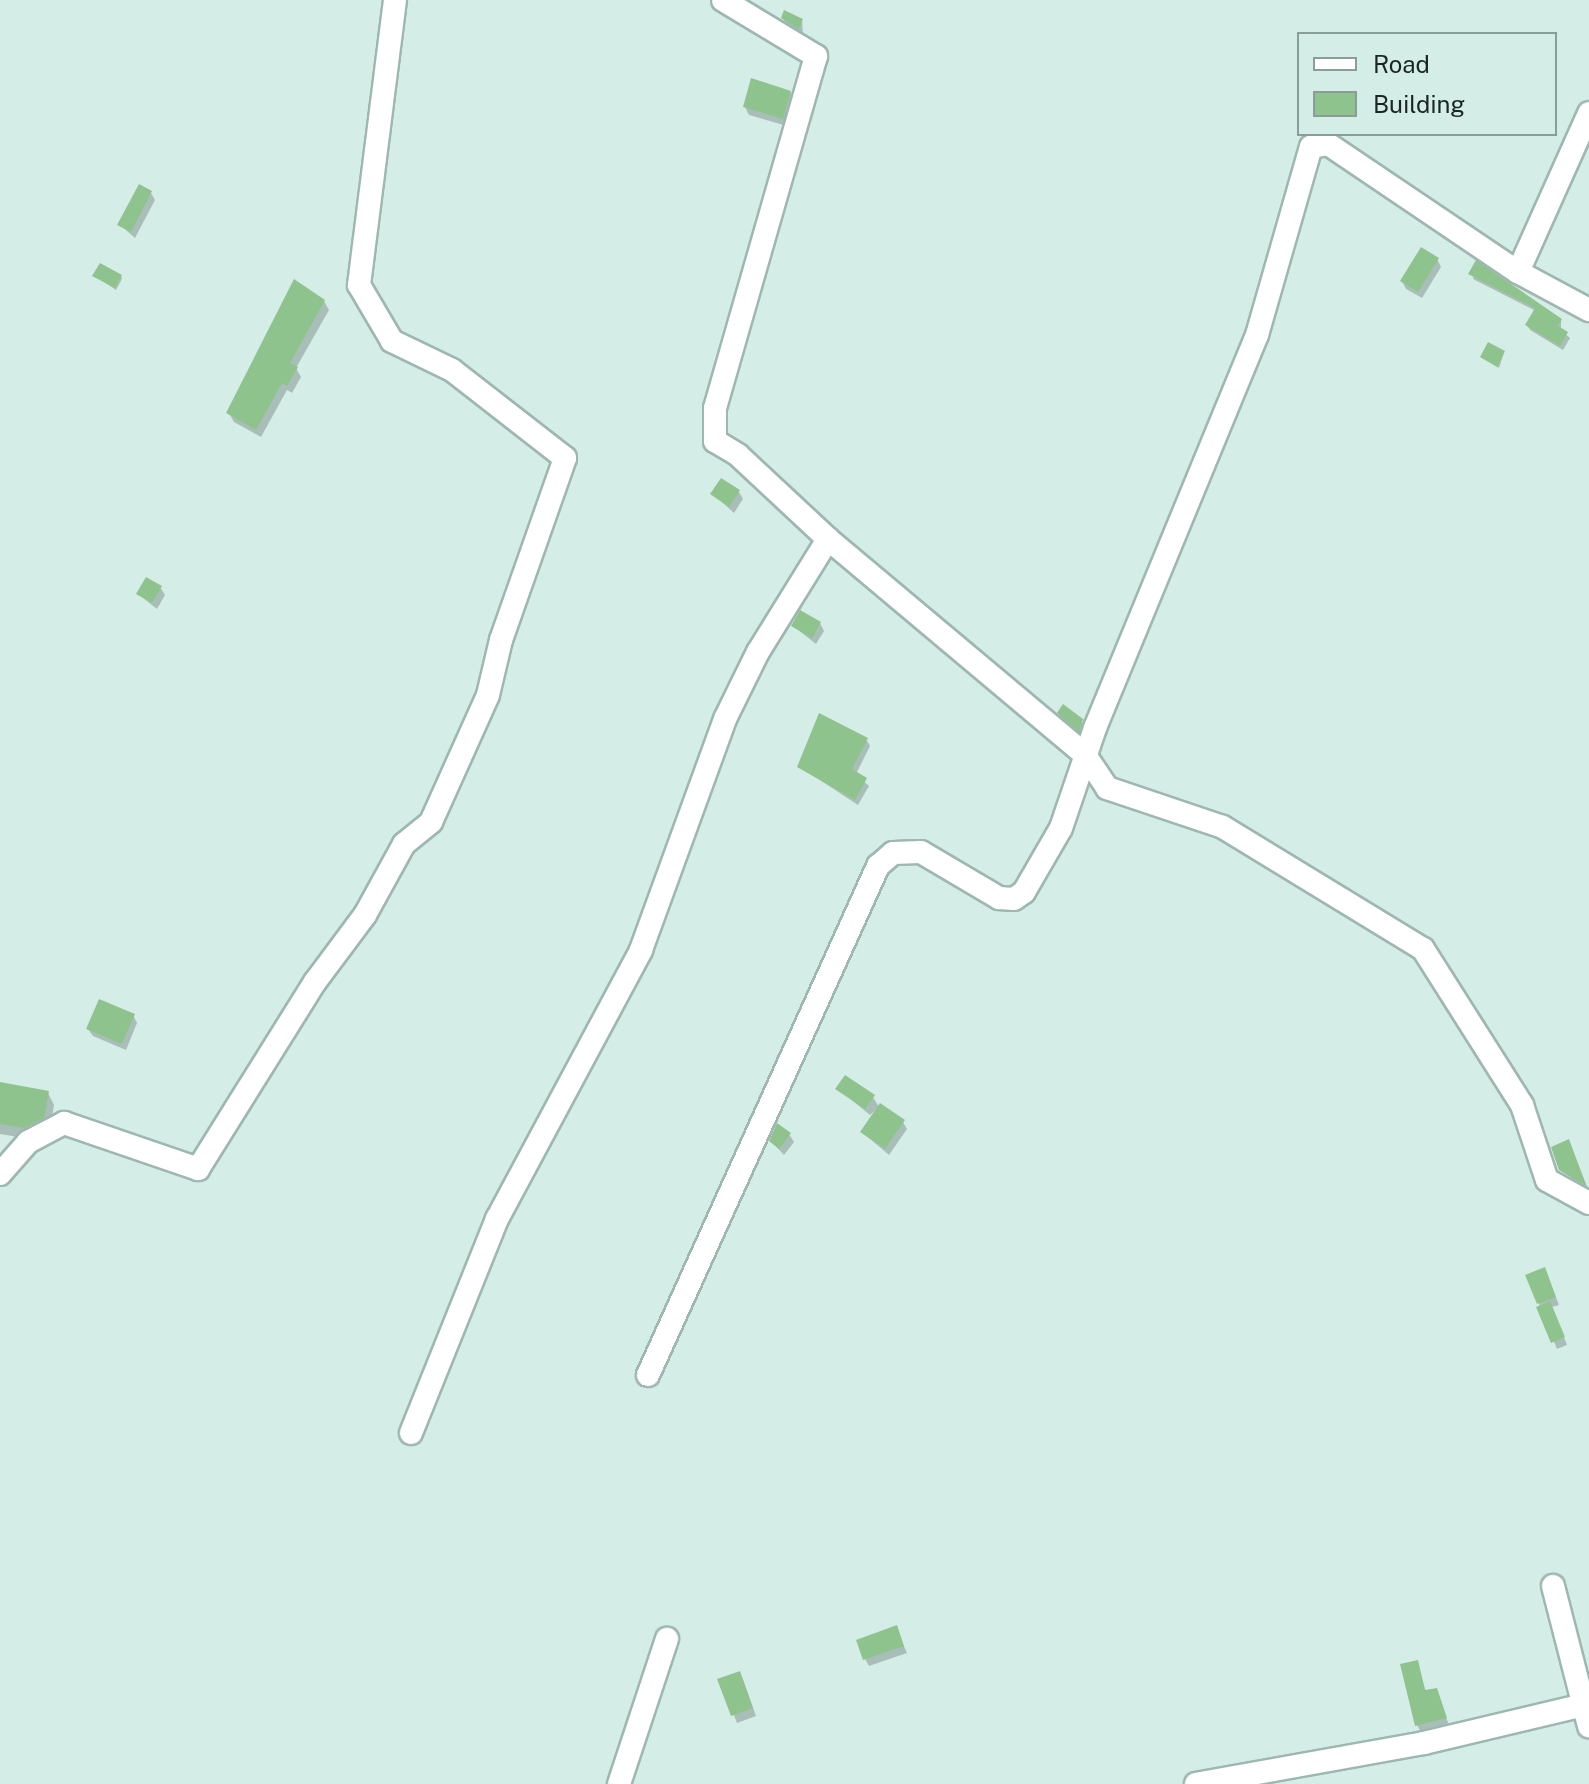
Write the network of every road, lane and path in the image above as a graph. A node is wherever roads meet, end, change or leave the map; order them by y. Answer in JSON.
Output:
{"nodes":[{"id":1,"x":395,"y":0,"type":"edge"},
{"id":2,"x":723,"y":0,"type":"edge"},
{"id":3,"x":1589,"y":113,"type":"edge"},
{"id":4,"x":1518,"y":272,"type":"junction"},
{"id":5,"x":1589,"y":310,"type":"edge"},
{"id":6,"x":828,"y":539,"type":"junction"},
{"id":7,"x":1085,"y":755,"type":"junction"},
{"id":8,"x":0,"y":1174,"type":"edge"},
{"id":9,"x":1589,"y":1203,"type":"edge"},
{"id":10,"x":648,"y":1375,"type":"dead end"},
{"id":11,"x":411,"y":1433,"type":"dead end"},
{"id":12,"x":1553,"y":1586,"type":"dead end"},
{"id":13,"x":667,"y":1639,"type":"dead end"},
{"id":14,"x":1586,"y":1716,"type":"edge"},
{"id":15,"x":619,"y":1784,"type":"edge"},
{"id":16,"x":1196,"y":1784,"type":"edge"}],
"edges":[{"from":1,"to":8,"type":"street"},
{"from":2,"to":6,"type":"street"},
{"from":3,"to":4,"type":"street"},
{"from":4,"to":5,"type":"street"},
{"from":4,"to":7,"type":"street"},
{"from":6,"to":7,"type":"street"},
{"from":6,"to":11,"type":"street"},
{"from":7,"to":9,"type":"street"},
{"from":7,"to":10,"type":"street"},
{"from":12,"to":14,"type":"street"},
{"from":13,"to":15,"type":"street"},
{"from":14,"to":16,"type":"street"}]}
